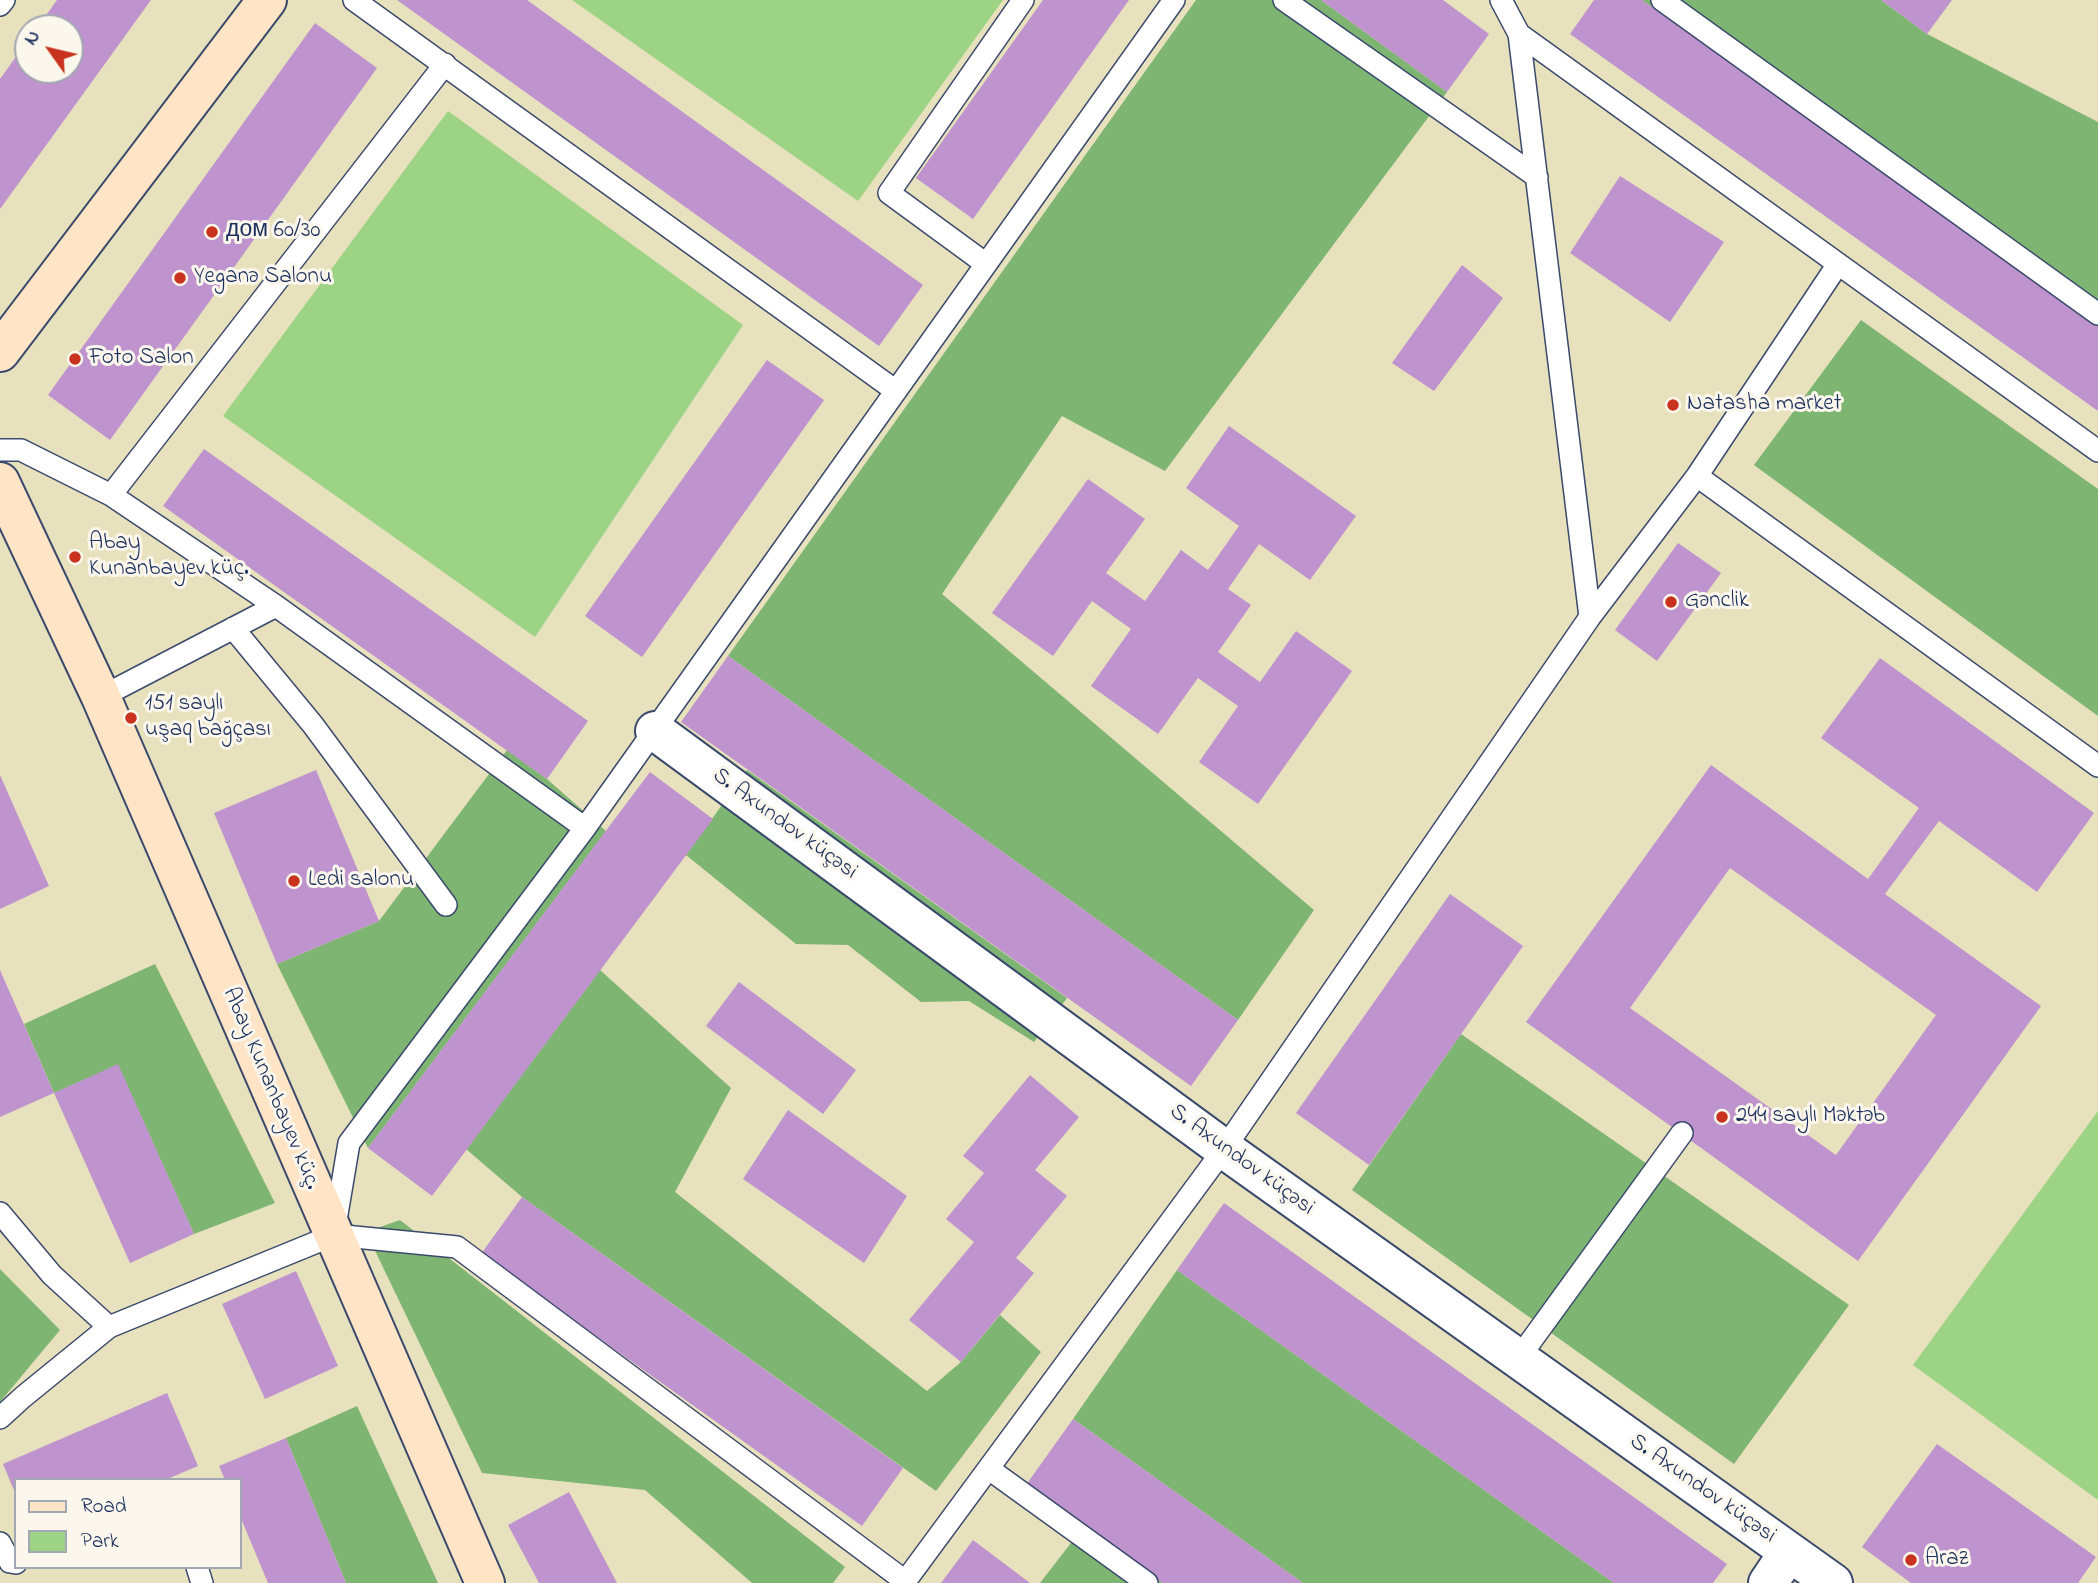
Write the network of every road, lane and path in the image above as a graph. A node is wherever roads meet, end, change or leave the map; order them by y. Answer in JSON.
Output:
{"nodes":[{"id":1,"x":4,"y":0,"type":"edge"},
{"id":2,"x":267,"y":0,"type":"edge"},
{"id":3,"x":354,"y":0,"type":"edge"},
{"id":4,"x":1023,"y":0,"type":"edge"},
{"id":5,"x":1174,"y":0,"type":"edge"},
{"id":6,"x":1284,"y":0,"type":"edge"},
{"id":7,"x":1501,"y":0,"type":"edge"},
{"id":8,"x":1662,"y":0,"type":"edge"},
{"id":9,"x":0,"y":5,"type":"edge"},
{"id":10,"x":1520,"y":34,"type":"junction"},
{"id":11,"x":445,"y":64,"type":"junction"},
{"id":12,"x":1536,"y":177,"type":"junction"},
{"id":13,"x":986,"y":264,"type":"junction"},
{"id":14,"x":1838,"y":264,"type":"junction"},
{"id":15,"x":2098,"y":314,"type":"edge"},
{"id":16,"x":0,"y":352,"type":"edge"},
{"id":17,"x":896,"y":391,"type":"junction"},
{"id":18,"x":0,"y":450,"type":"edge"},
{"id":19,"x":2098,"y":451,"type":"edge"},
{"id":20,"x":1697,"y":476,"type":"junction"},
{"id":21,"x":0,"y":482,"type":"edge"},
{"id":22,"x":111,"y":495,"type":"junction"},
{"id":23,"x":276,"y":606,"type":"junction"},
{"id":24,"x":1590,"y":617,"type":"junction"},
{"id":25,"x":233,"y":628,"type":"junction"},
{"id":26,"x":101,"y":697,"type":"junction"},
{"id":27,"x":655,"y":731,"type":"junction"},
{"id":28,"x":2098,"y":766,"type":"edge"},
{"id":29,"x":586,"y":828,"type":"junction"},
{"id":30,"x":446,"y":905,"type":"dead end"},
{"id":31,"x":1682,"y":1133,"type":"dead end"},
{"id":32,"x":1224,"y":1149,"type":"junction"},
{"id":33,"x":0,"y":1213,"type":"edge"},
{"id":34,"x":334,"y":1235,"type":"junction"},
{"id":35,"x":109,"y":1327,"type":"junction"},
{"id":36,"x":1518,"y":1359,"type":"junction"},
{"id":37,"x":0,"y":1418,"type":"edge"},
{"id":38,"x":989,"y":1469,"type":"junction"},
{"id":39,"x":0,"y":1543,"type":"edge"},
{"id":40,"x":1790,"y":1552,"type":"junction"},
{"id":41,"x":14,"y":1563,"type":"edge"},
{"id":42,"x":904,"y":1582,"type":"edge"},
{"id":43,"x":485,"y":1583,"type":"edge"},
{"id":44,"x":1147,"y":1583,"type":"edge"},
{"id":45,"x":1768,"y":1583,"type":"edge"},
{"id":46,"x":1833,"y":1583,"type":"edge"}],
"edges":[{"from":1,"to":9,"type":"lane"},
{"from":2,"to":16,"type":"street"},
{"from":3,"to":11,"type":"lane"},
{"from":4,"to":13,"type":"lane"},
{"from":5,"to":13,"type":"lane"},
{"from":6,"to":12,"type":"lane"},
{"from":7,"to":10,"type":"lane"},
{"from":8,"to":15,"type":"lane"},
{"from":10,"to":12,"type":"lane"},
{"from":10,"to":14,"type":"lane"},
{"from":11,"to":17,"type":"lane"},
{"from":11,"to":22,"type":"lane"},
{"from":12,"to":24,"type":"lane"},
{"from":13,"to":17,"type":"lane"},
{"from":14,"to":19,"type":"lane"},
{"from":14,"to":20,"type":"lane"},
{"from":17,"to":27,"type":"lane"},
{"from":18,"to":22,"type":"lane"},
{"from":20,"to":24,"type":"lane"},
{"from":20,"to":28,"type":"lane"},
{"from":21,"to":26,"type":"street","name":"Abay Kunanbayev küç."},
{"from":22,"to":23,"type":"lane"},
{"from":23,"to":25,"type":"lane"},
{"from":23,"to":29,"type":"lane"},
{"from":24,"to":32,"type":"lane"},
{"from":25,"to":26,"type":"lane"},
{"from":25,"to":30,"type":"lane"},
{"from":26,"to":34,"type":"street","name":"Abay Kunanbayev küç."},
{"from":27,"to":29,"type":"lane"},
{"from":27,"to":32,"type":"street","name":"S. Axundov küçəsi"},
{"from":29,"to":34,"type":"lane"},
{"from":31,"to":36,"type":"lane"},
{"from":32,"to":36,"type":"street","name":"S. Axundov küçəsi"},
{"from":32,"to":38,"type":"lane"},
{"from":33,"to":35,"type":"lane"},
{"from":34,"to":35,"type":"lane"},
{"from":34,"to":42,"type":"lane"},
{"from":34,"to":43,"type":"street","name":"Abay Kunanbayev küç."},
{"from":35,"to":37,"type":"lane"},
{"from":36,"to":40,"type":"street","name":"S. Axundov küçəsi"},
{"from":38,"to":42,"type":"lane"},
{"from":38,"to":44,"type":"lane"},
{"from":39,"to":41,"type":"lane"},
{"from":40,"to":45,"type":"street"},
{"from":40,"to":46,"type":"street","name":"S. Axundov küçəsi"}]}
